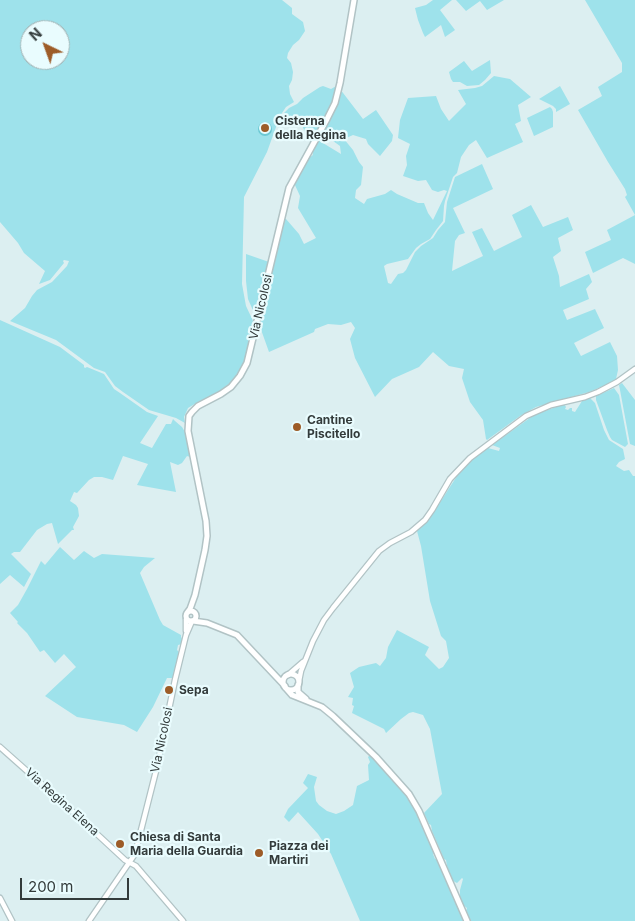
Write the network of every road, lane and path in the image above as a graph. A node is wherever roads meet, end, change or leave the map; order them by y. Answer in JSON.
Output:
{"nodes":[{"id":1,"x":354,"y":0,"type":"edge"},
{"id":2,"x":635,"y":369,"type":"edge"},
{"id":3,"x":194,"y":598,"type":"junction"},
{"id":4,"x":195,"y":614,"type":"junction"},
{"id":5,"x":190,"y":618,"type":"junction"},
{"id":6,"x":207,"y":622,"type":"junction"},
{"id":7,"x":306,"y":657,"type":"junction"},
{"id":8,"x":272,"y":672,"type":"junction"},
{"id":9,"x":287,"y":676,"type":"junction"},
{"id":10,"x":298,"y":683,"type":"junction"},
{"id":11,"x":285,"y":687,"type":"junction"},
{"id":12,"x":310,"y":702,"type":"junction"},
{"id":13,"x":0,"y":747,"type":"edge"},
{"id":14,"x":135,"y":854,"type":"junction"},
{"id":15,"x":127,"y":864,"type":"junction"},
{"id":16,"x":136,"y":866,"type":"junction"},
{"id":17,"x":0,"y":898,"type":"edge"},
{"id":18,"x":12,"y":921,"type":"edge"},
{"id":19,"x":89,"y":921,"type":"edge"},
{"id":20,"x":183,"y":921,"type":"edge"},
{"id":21,"x":467,"y":921,"type":"edge"}],
"edges":[{"from":1,"to":3,"type":"main road","name":"Via Nicolosi"},
{"from":2,"to":7,"type":"street"},
{"from":3,"to":4,"type":"main road"},
{"from":3,"to":5,"type":"main road"},
{"from":4,"to":5,"type":"main road"},
{"from":4,"to":6,"type":"main road"},
{"from":5,"to":6,"type":"main road"},
{"from":5,"to":14,"type":"street","name":"Via Nicolosi"},
{"from":6,"to":8,"type":"main road"},
{"from":7,"to":9,"type":"street"},
{"from":7,"to":10,"type":"street"},
{"from":8,"to":9,"type":"main road"},
{"from":8,"to":11,"type":"main road"},
{"from":9,"to":10,"type":"main road"},
{"from":9,"to":11,"type":"main road"},
{"from":10,"to":11,"type":"main road"},
{"from":10,"to":12,"type":"main road"},
{"from":11,"to":12,"type":"main road"},
{"from":12,"to":21,"type":"main road"},
{"from":13,"to":15,"type":"street","name":"Via Regina Elena"},
{"from":14,"to":15,"type":"street"},
{"from":14,"to":16,"type":"street"},
{"from":15,"to":16,"type":"street","name":"Via Regina Elena"},
{"from":15,"to":19,"type":"street"},
{"from":16,"to":20,"type":"street"},
{"from":17,"to":18,"type":"street"}]}
